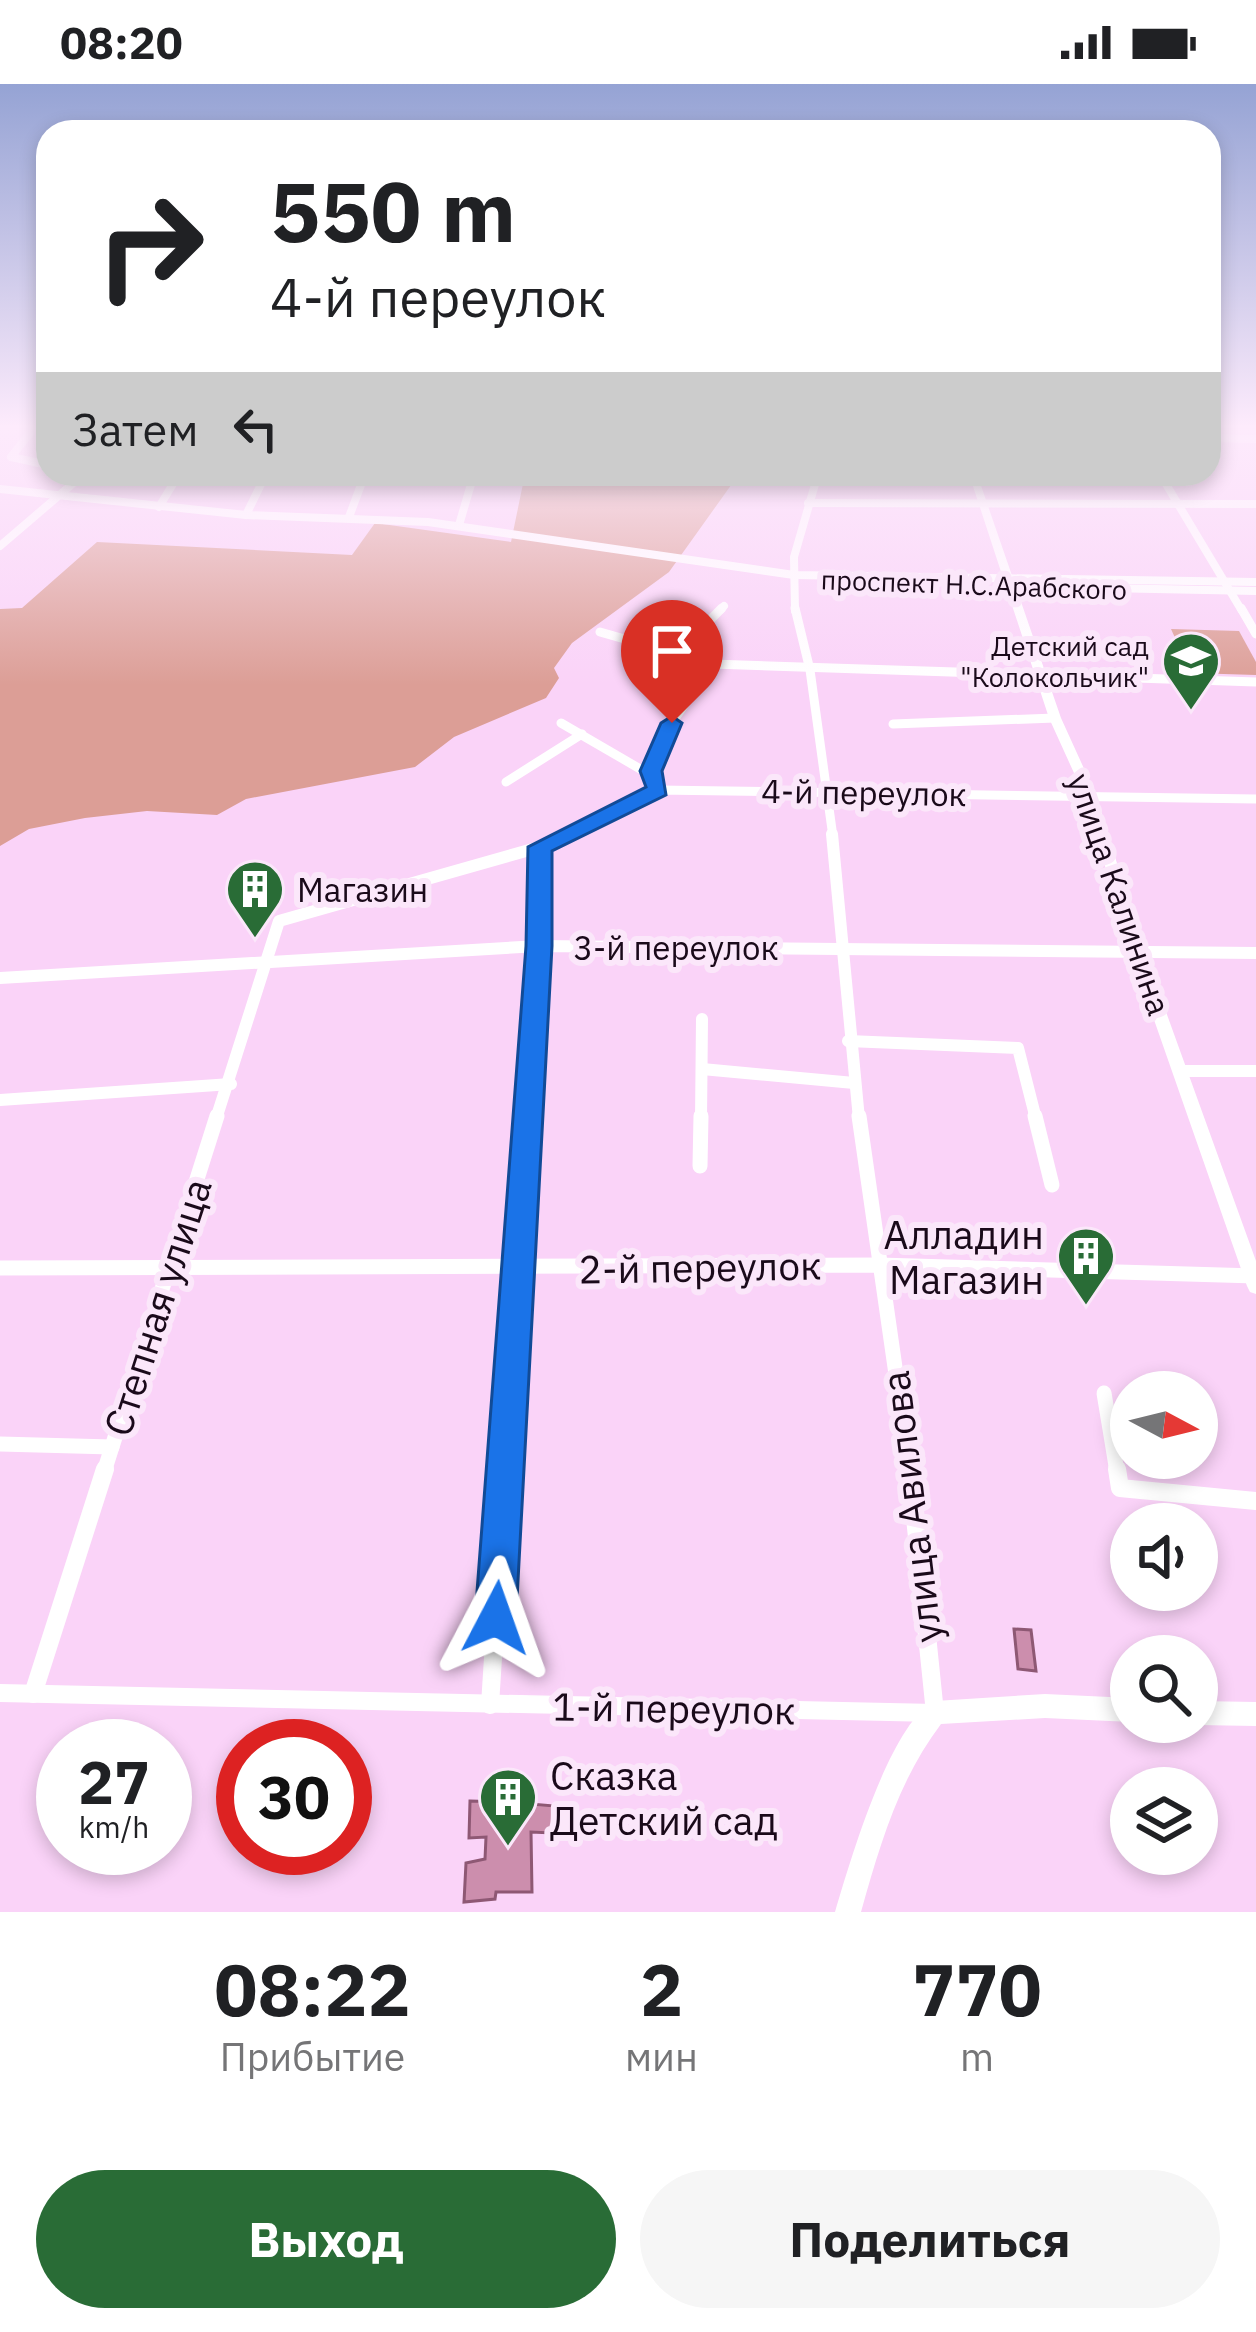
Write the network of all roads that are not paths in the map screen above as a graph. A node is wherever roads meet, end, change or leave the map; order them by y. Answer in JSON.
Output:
{"nodes":[{"id":1,"x":37,"y":514,"type":"edge"},
{"id":2,"x":238,"y":514,"type":"edge"},
{"id":3,"x":350,"y":514,"type":"edge"},
{"id":4,"x":462,"y":514,"type":"edge"},
{"id":5,"x":806,"y":514,"type":"edge"},
{"id":6,"x":987,"y":514,"type":"edge"},
{"id":7,"x":1185,"y":514,"type":"edge"},
{"id":8,"x":246,"y":515,"type":"joint"},
{"id":9,"x":349,"y":518,"type":"junction"},
{"id":10,"x":459,"y":525,"type":"junction"},
{"id":11,"x":0,"y":546,"type":"edge"},
{"id":12,"x":794,"y":575,"type":"junction"},
{"id":13,"x":1010,"y":582,"type":"junction"},
{"id":14,"x":1227,"y":586,"type":"junction"},
{"id":15,"x":1256,"y":586,"type":"edge"},
{"id":16,"x":724,"y":606,"type":"dead end"},
{"id":17,"x":600,"y":632,"type":"dead end"},
{"id":18,"x":1256,"y":634,"type":"edge"},
{"id":19,"x":676,"y":654,"type":"junction"},
{"id":20,"x":712,"y":664,"type":"junction"},
{"id":21,"x":810,"y":670,"type":"junction"},
{"id":22,"x":1043,"y":677,"type":"junction"},
{"id":23,"x":1256,"y":682,"type":"edge"},
{"id":24,"x":1055,"y":718,"type":"junction"},
{"id":25,"x":561,"y":722,"type":"dead end"},
{"id":26,"x":893,"y":724,"type":"dead end"},
{"id":27,"x":582,"y":734,"type":"junction"},
{"id":28,"x":651,"y":771,"type":"junction"},
{"id":29,"x":506,"y":782,"type":"dead end"},
{"id":30,"x":658,"y":790,"type":"junction"},
{"id":31,"x":829,"y":790,"type":"junction"},
{"id":32,"x":1090,"y":795,"type":"junction"},
{"id":33,"x":1256,"y":799,"type":"edge"},
{"id":34,"x":540,"y":847,"type":"junction"},
{"id":35,"x":279,"y":921,"type":"joint"},
{"id":36,"x":539,"y":946,"type":"junction"},
{"id":37,"x":844,"y":948,"type":"junction"},
{"id":38,"x":1137,"y":951,"type":"junction"},
{"id":39,"x":1256,"y":952,"type":"edge"},
{"id":40,"x":271,"y":959,"type":"junction"},
{"id":41,"x":0,"y":978,"type":"edge"},
{"id":42,"x":702,"y":1019,"type":"dead end"},
{"id":43,"x":848,"y":1041,"type":"junction"},
{"id":44,"x":702,"y":1069,"type":"junction"},
{"id":45,"x":1181,"y":1071,"type":"junction"},
{"id":46,"x":1256,"y":1072,"type":"edge"},
{"id":47,"x":854,"y":1083,"type":"junction"},
{"id":48,"x":231,"y":1084,"type":"junction"},
{"id":49,"x":0,"y":1100,"type":"edge"},
{"id":50,"x":700,"y":1166,"type":"dead end"},
{"id":51,"x":1052,"y":1185,"type":"dead end"},
{"id":52,"x":878,"y":1265,"type":"junction"},
{"id":53,"x":0,"y":1268,"type":"edge"},
{"id":54,"x":168,"y":1269,"type":"junction"},
{"id":55,"x":518,"y":1269,"type":"junction"},
{"id":56,"x":1255,"y":1279,"type":"edge"},
{"id":57,"x":1104,"y":1393,"type":"dead end"},
{"id":58,"x":0,"y":1444,"type":"edge"},
{"id":59,"x":112,"y":1447,"type":"junction"},
{"id":60,"x":1256,"y":1501,"type":"edge"},
{"id":61,"x":0,"y":1693,"type":"edge"},
{"id":62,"x":33,"y":1694,"type":"junction"},
{"id":63,"x":490,"y":1705,"type":"junction"},
{"id":64,"x":1110,"y":1710,"type":"edge"},
{"id":65,"x":934,"y":1713,"type":"junction"},
{"id":66,"x":1218,"y":1713,"type":"edge"},
{"id":67,"x":1256,"y":1714,"type":"edge"},
{"id":68,"x":848,"y":1912,"type":"edge"}],
"edges":[{"from":1,"to":11,"type":"street"},
{"from":2,"to":8,"type":"street"},
{"from":3,"to":9,"type":"street"},
{"from":4,"to":10,"type":"street"},
{"from":5,"to":12,"type":"street","name":"улица Авилова"},
{"from":6,"to":13,"type":"main road","name":"улица Калинина"},
{"from":7,"to":14,"type":"street"},
{"from":8,"to":9,"type":"street"},
{"from":9,"to":10,"type":"street"},
{"from":10,"to":12,"type":"street","name":"проспект Н.С.Арабского"},
{"from":12,"to":13,"type":"street","name":"проспект Н.С.Арабского"},
{"from":12,"to":21,"type":"street","name":"улица Авилова"},
{"from":13,"to":14,"type":"street","name":"проспект Н.С.Арабского"},
{"from":13,"to":22,"type":"main road","name":"улица Калинина"},
{"from":14,"to":15,"type":"street","name":"проспект Н.С.Арабского"},
{"from":14,"to":18,"type":"street"},
{"from":16,"to":19,"type":"street"},
{"from":17,"to":19,"type":"street"},
{"from":19,"to":20,"type":"street"},
{"from":20,"to":21,"type":"street"},
{"from":20,"to":28,"type":"street"},
{"from":21,"to":22,"type":"street"},
{"from":21,"to":31,"type":"street","name":"улица Авилова"},
{"from":22,"to":23,"type":"street"},
{"from":22,"to":24,"type":"main road","name":"улица Калинина"},
{"from":24,"to":26,"type":"street"},
{"from":24,"to":32,"type":"main road","name":"улица Калинина"},
{"from":25,"to":27,"type":"street"},
{"from":27,"to":28,"type":"street"},
{"from":27,"to":29,"type":"street"},
{"from":28,"to":30,"type":"street"},
{"from":30,"to":31,"type":"street","name":"4-й переулок"},
{"from":30,"to":34,"type":"street","name":"4-й переулок"},
{"from":31,"to":32,"type":"street","name":"4-й переулок"},
{"from":31,"to":37,"type":"street","name":"улица Авилова"},
{"from":32,"to":33,"type":"street","name":"4-й переулок"},
{"from":32,"to":38,"type":"main road","name":"улица Калинина"},
{"from":34,"to":35,"type":"street","name":"4-й переулок"},
{"from":34,"to":36,"type":"street"},
{"from":35,"to":40,"type":"street","name":"Степная улица"},
{"from":36,"to":37,"type":"street","name":"3-й переулок"},
{"from":36,"to":40,"type":"street","name":"3-й переулок"},
{"from":36,"to":55,"type":"street"},
{"from":37,"to":38,"type":"street","name":"3-й переулок"},
{"from":37,"to":43,"type":"street","name":"улица Авилова"},
{"from":38,"to":39,"type":"street","name":"3-й переулок"},
{"from":38,"to":45,"type":"main road","name":"улица Калинина"},
{"from":40,"to":41,"type":"street","name":"3-й переулок"},
{"from":40,"to":48,"type":"street","name":"Степная улица"},
{"from":42,"to":44,"type":"street"},
{"from":43,"to":47,"type":"street","name":"улица Авилова"},
{"from":43,"to":51,"type":"street"},
{"from":44,"to":47,"type":"street"},
{"from":44,"to":50,"type":"street"},
{"from":45,"to":46,"type":"street"},
{"from":45,"to":56,"type":"main road","name":"улица Калинина"},
{"from":47,"to":52,"type":"street","name":"улица Авилова"},
{"from":48,"to":49,"type":"street"},
{"from":48,"to":54,"type":"street","name":"Степная улица"},
{"from":52,"to":55,"type":"street","name":"2-й переулок"},
{"from":52,"to":56,"type":"street","name":"2-й переулок"},
{"from":52,"to":65,"type":"street","name":"улица Авилова"},
{"from":53,"to":54,"type":"street","name":"2-й переулок"},
{"from":54,"to":55,"type":"street","name":"2-й переулок"},
{"from":54,"to":59,"type":"street","name":"Степная улица"},
{"from":55,"to":63,"type":"street"},
{"from":57,"to":60,"type":"street"},
{"from":58,"to":59,"type":"street"},
{"from":59,"to":62,"type":"street","name":"Степная улица"},
{"from":61,"to":62,"type":"street","name":"1-й переулок"},
{"from":62,"to":63,"type":"street","name":"1-й переулок"},
{"from":63,"to":65,"type":"street","name":"1-й переулок"},
{"from":64,"to":65,"type":"main road","name":"1-й переулок"},
{"from":65,"to":68,"type":"main road"},
{"from":66,"to":67,"type":"main road"}]}
